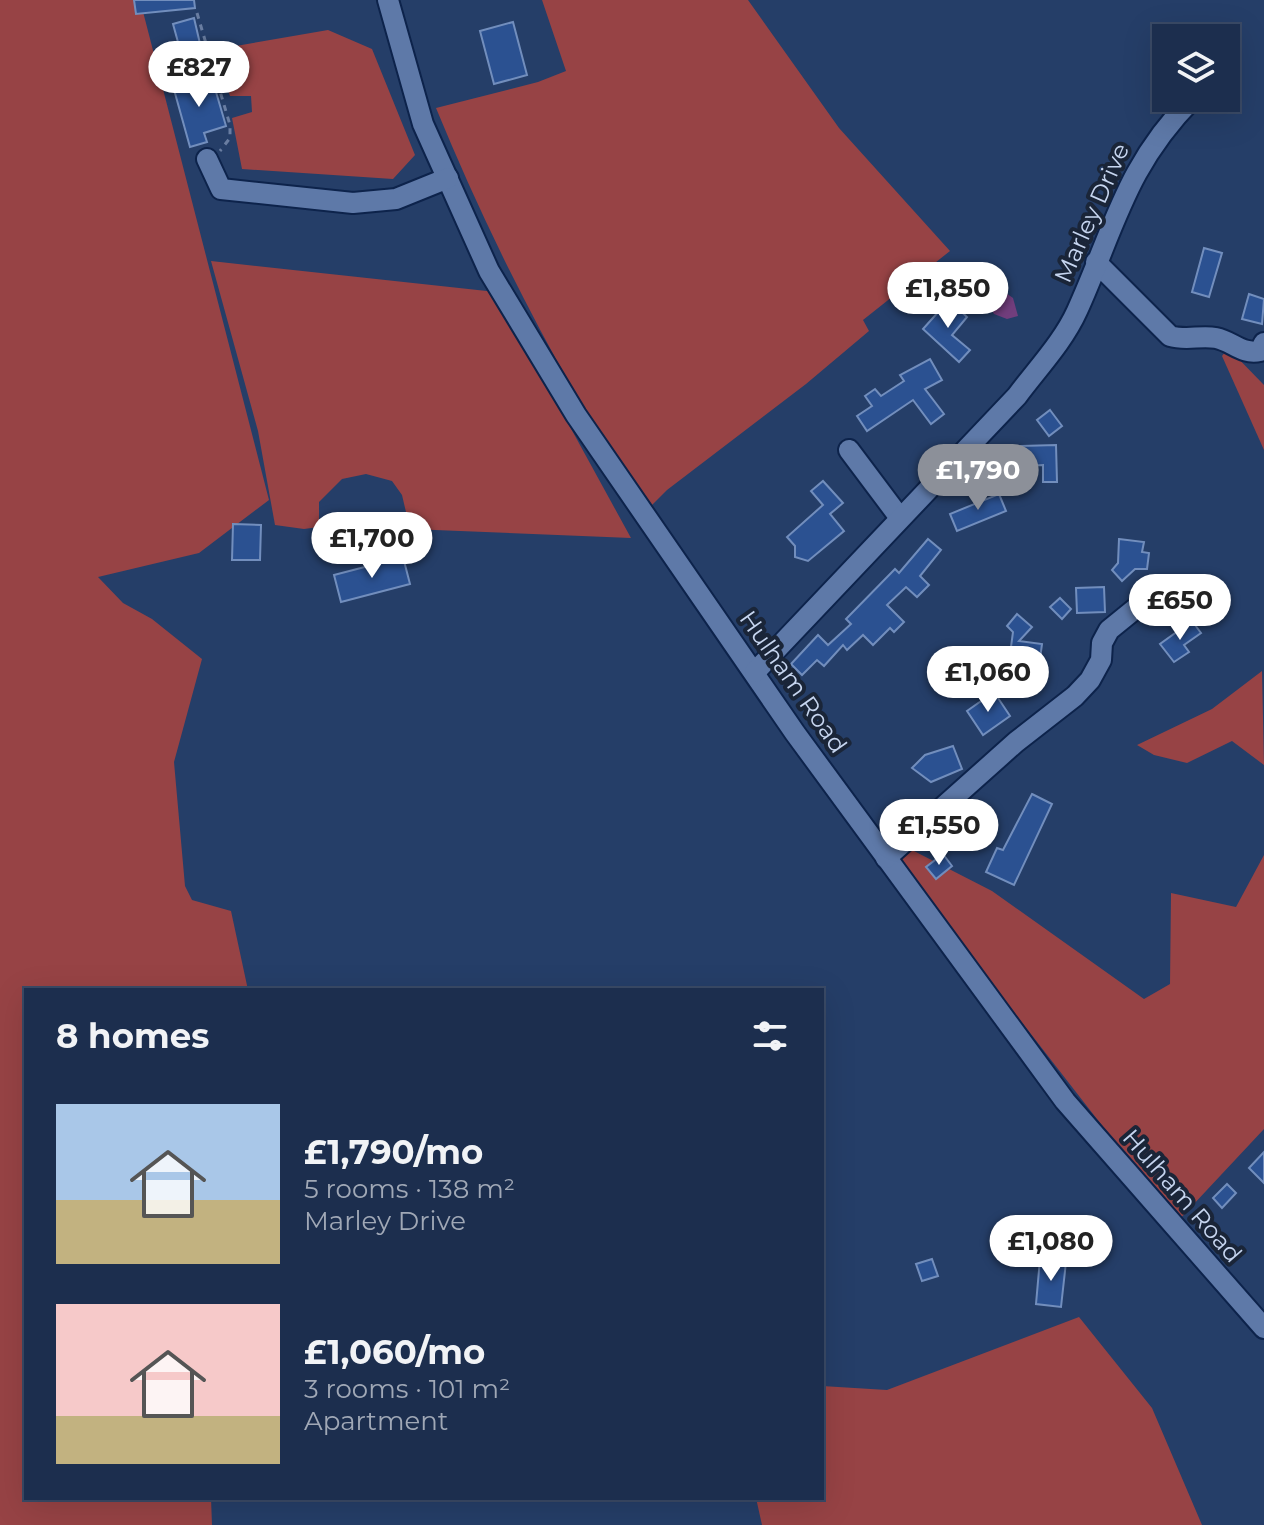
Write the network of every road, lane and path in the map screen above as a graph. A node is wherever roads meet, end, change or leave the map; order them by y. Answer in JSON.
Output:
{"nodes":[{"id":1,"x":388,"y":0,"type":"edge"},
{"id":2,"x":197,"y":13,"type":"dead end"},
{"id":3,"x":1181,"y":112,"type":"edge"},
{"id":4,"x":207,"y":159,"type":"joint"},
{"id":5,"x":448,"y":178,"type":"junction"},
{"id":6,"x":1096,"y":262,"type":"junction"},
{"id":7,"x":1264,"y":343,"type":"edge"},
{"id":8,"x":849,"y":450,"type":"dead end"},
{"id":9,"x":900,"y":518,"type":"junction"},
{"id":10,"x":1141,"y":604,"type":"dead end"},
{"id":11,"x":755,"y":672,"type":"junction"},
{"id":12,"x":886,"y":858,"type":"junction"},
{"id":13,"x":1264,"y":1328,"type":"edge"}],
"edges":[{"from":1,"to":5,"type":"street","name":"Hulham Road"},
{"from":2,"to":4,"type":"path"},
{"from":3,"to":6,"type":"street","name":"Marley Drive"},
{"from":4,"to":5,"type":"street"},
{"from":5,"to":11,"type":"street","name":"Hulham Road"},
{"from":6,"to":7,"type":"street"},
{"from":6,"to":9,"type":"street","name":"Marley Drive"},
{"from":8,"to":9,"type":"street"},
{"from":9,"to":11,"type":"street","name":"Marley Drive"},
{"from":10,"to":12,"type":"street"},
{"from":11,"to":12,"type":"street","name":"Hulham Road"},
{"from":12,"to":13,"type":"street","name":"Hulham Road"}]}
